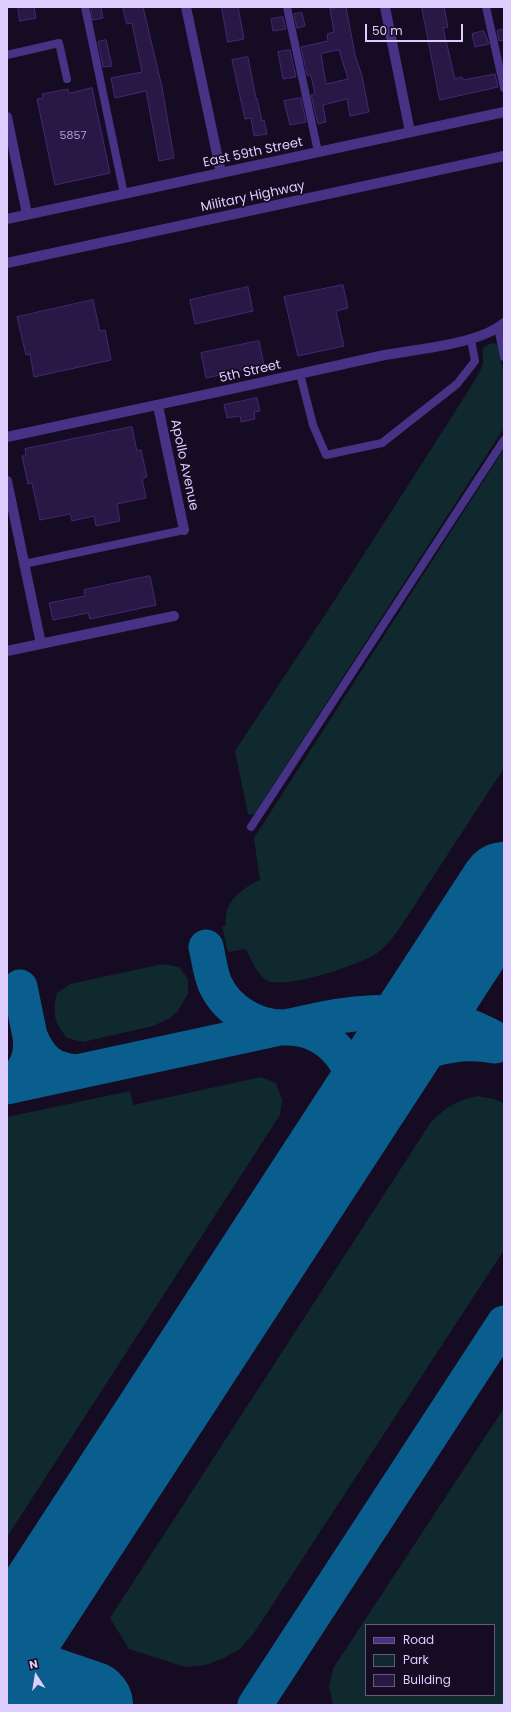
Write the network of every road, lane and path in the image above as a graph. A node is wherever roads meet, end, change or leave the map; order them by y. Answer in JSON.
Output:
{"nodes":[{"id":1,"x":85,"y":7,"type":"edge"},
{"id":2,"x":186,"y":7,"type":"edge"},
{"id":3,"x":287,"y":7,"type":"edge"},
{"id":4,"x":385,"y":7,"type":"edge"},
{"id":5,"x":486,"y":7,"type":"edge"},
{"id":6,"x":7,"y":55,"type":"edge"},
{"id":7,"x":66,"y":79,"type":"dead end"},
{"id":8,"x":504,"y":88,"type":"edge"},
{"id":9,"x":504,"y":112,"type":"edge"},
{"id":10,"x":7,"y":117,"type":"edge"},
{"id":11,"x":410,"y":132,"type":"junction"},
{"id":12,"x":318,"y":152,"type":"junction"},
{"id":13,"x":504,"y":156,"type":"edge"},
{"id":14,"x":221,"y":173,"type":"junction"},
{"id":15,"x":124,"y":194,"type":"junction"},
{"id":16,"x":27,"y":214,"type":"junction"},
{"id":17,"x":7,"y":219,"type":"edge"},
{"id":18,"x":7,"y":263,"type":"edge"},
{"id":19,"x":501,"y":325,"type":"edge"},
{"id":20,"x":471,"y":340,"type":"junction"},
{"id":21,"x":504,"y":357,"type":"edge"},
{"id":22,"x":300,"y":374,"type":"junction"},
{"id":23,"x":158,"y":406,"type":"junction"},
{"id":24,"x":7,"y":437,"type":"edge"},
{"id":25,"x":504,"y":440,"type":"edge"},
{"id":26,"x":7,"y":481,"type":"edge"},
{"id":27,"x":11,"y":516,"type":"edge"},
{"id":28,"x":184,"y":530,"type":"joint"},
{"id":29,"x":24,"y":564,"type":"junction"},
{"id":30,"x":174,"y":616,"type":"dead end"},
{"id":31,"x":42,"y":644,"type":"junction"},
{"id":32,"x":7,"y":651,"type":"edge"},
{"id":33,"x":251,"y":827,"type":"dead end"}],
"edges":[{"from":1,"to":15,"type":"lane"},
{"from":2,"to":14,"type":"street"},
{"from":3,"to":12,"type":"lane"},
{"from":4,"to":11,"type":"street"},
{"from":5,"to":8,"type":"lane"},
{"from":6,"to":7,"type":"lane"},
{"from":9,"to":11,"type":"street","name":"East 59th Street"},
{"from":10,"to":16,"type":"street"},
{"from":11,"to":12,"type":"street","name":"East 59th Street"},
{"from":12,"to":14,"type":"street","name":"East 59th Street"},
{"from":13,"to":18,"type":"street","name":"Military Highway"},
{"from":14,"to":15,"type":"street","name":"East 59th Street"},
{"from":15,"to":16,"type":"street","name":"East 59th Street"},
{"from":16,"to":17,"type":"street","name":"East 59th Street"},
{"from":19,"to":20,"type":"street","name":"5th Street"},
{"from":19,"to":21,"type":"lane"},
{"from":20,"to":22,"type":"street","name":"5th Street"},
{"from":20,"to":22,"type":"lane"},
{"from":22,"to":23,"type":"street","name":"5th Street"},
{"from":23,"to":24,"type":"street","name":"5th Street"},
{"from":23,"to":28,"type":"street","name":"Apollo Avenue"},
{"from":25,"to":33,"type":"lane"},
{"from":26,"to":27,"type":"street"},
{"from":27,"to":29,"type":"street"},
{"from":28,"to":29,"type":"lane"},
{"from":29,"to":31,"type":"street"},
{"from":30,"to":31,"type":"street"},
{"from":31,"to":32,"type":"street"}]}
